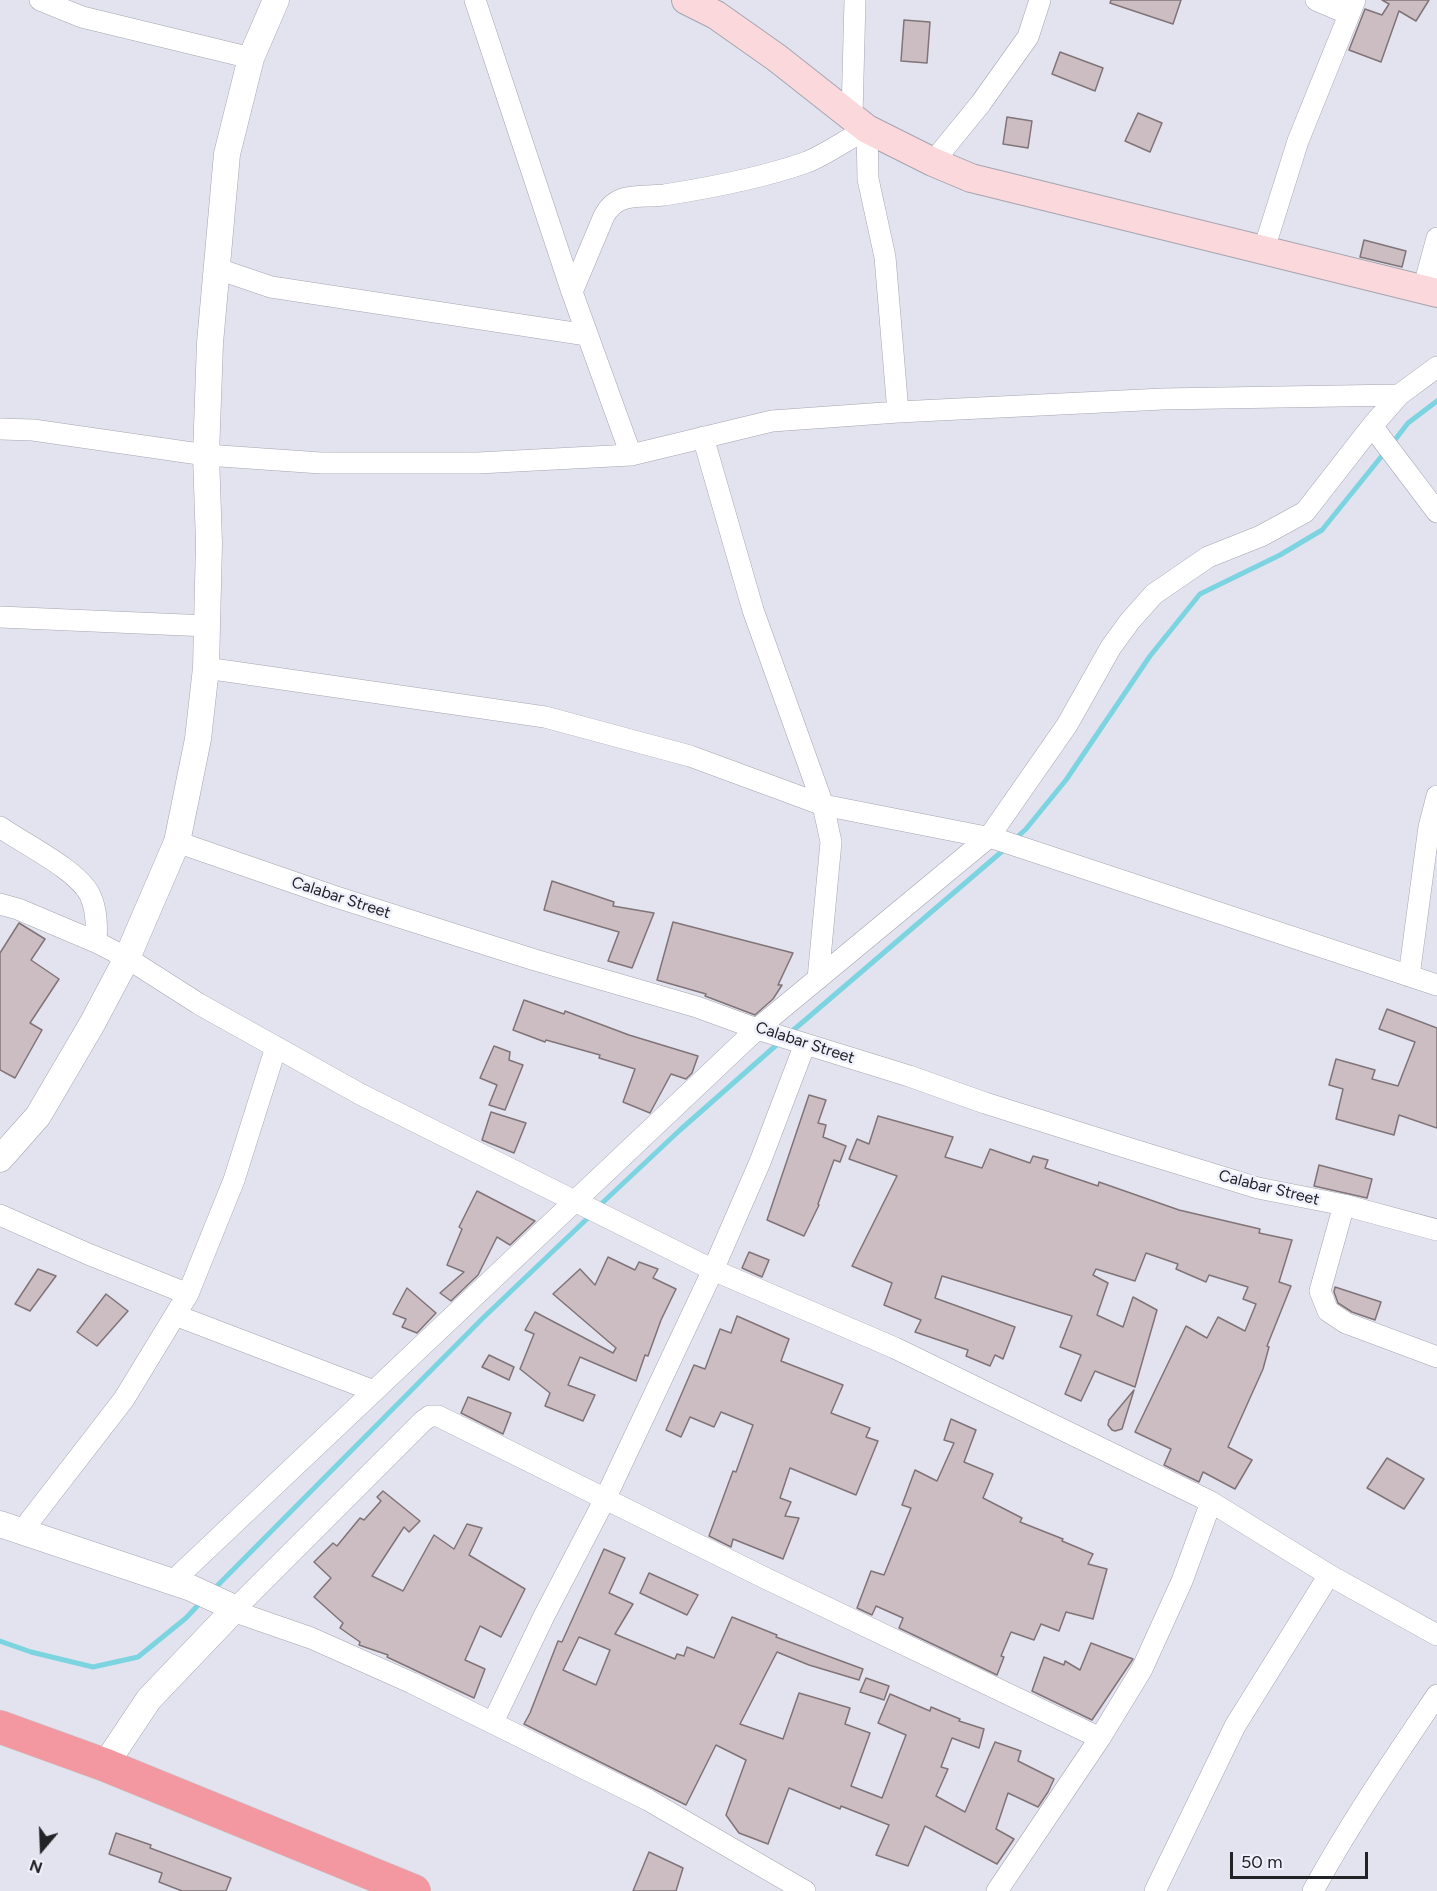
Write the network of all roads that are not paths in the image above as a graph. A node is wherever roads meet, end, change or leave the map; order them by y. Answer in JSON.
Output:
{"nodes":[{"id":1,"x":40,"y":0,"type":"edge"},
{"id":2,"x":276,"y":0,"type":"edge"},
{"id":3,"x":475,"y":0,"type":"edge"},
{"id":4,"x":686,"y":0,"type":"edge"},
{"id":5,"x":855,"y":0,"type":"edge"},
{"id":6,"x":1040,"y":0,"type":"edge"},
{"id":7,"x":1316,"y":0,"type":"edge"},
{"id":8,"x":1352,"y":7,"type":"edge"},
{"id":9,"x":251,"y":58,"type":"junction"},
{"id":10,"x":859,"y":122,"type":"junction"},
{"id":11,"x":933,"y":162,"type":"junction"},
{"id":12,"x":1437,"y":238,"type":"edge"},
{"id":13,"x":1264,"y":249,"type":"junction"},
{"id":14,"x":215,"y":268,"type":"junction"},
{"id":15,"x":1430,"y":291,"type":"edge"},
{"id":16,"x":572,"y":292,"type":"junction"},
{"id":17,"x":587,"y":335,"type":"junction"},
{"id":18,"x":1437,"y":367,"type":"edge"},
{"id":19,"x":1399,"y":395,"type":"junction"},
{"id":20,"x":898,"y":412,"type":"junction"},
{"id":21,"x":0,"y":429,"type":"edge"},
{"id":22,"x":1376,"y":430,"type":"junction"},
{"id":23,"x":703,"y":437,"type":"junction"},
{"id":24,"x":206,"y":455,"type":"junction"},
{"id":25,"x":632,"y":455,"type":"junction"},
{"id":26,"x":1437,"y":512,"type":"edge"},
{"id":27,"x":0,"y":616,"type":"edge"},
{"id":28,"x":208,"y":626,"type":"junction"},
{"id":29,"x":206,"y":668,"type":"junction"},
{"id":30,"x":1437,"y":796,"type":"edge"},
{"id":31,"x":824,"y":805,"type":"junction"},
{"id":32,"x":0,"y":827,"type":"edge"},
{"id":33,"x":992,"y":838,"type":"junction"},
{"id":34,"x":177,"y":842,"type":"junction"},
{"id":35,"x":0,"y":904,"type":"edge"},
{"id":36,"x":96,"y":942,"type":"junction"},
{"id":37,"x":127,"y":958,"type":"junction"},
{"id":38,"x":1409,"y":976,"type":"junction"},
{"id":39,"x":818,"y":979,"type":"junction"},
{"id":40,"x":1437,"y":985,"type":"edge"},
{"id":41,"x":763,"y":1030,"type":"junction"},
{"id":42,"x":805,"y":1044,"type":"junction"},
{"id":43,"x":276,"y":1047,"type":"junction"},
{"id":44,"x":0,"y":1159,"type":"edge"},
{"id":45,"x":580,"y":1203,"type":"junction"},
{"id":46,"x":1344,"y":1205,"type":"junction"},
{"id":47,"x":0,"y":1215,"type":"edge"},
{"id":48,"x":1437,"y":1230,"type":"edge"},
{"id":49,"x":713,"y":1270,"type":"junction"},
{"id":50,"x":188,"y":1294,"type":"junction"},
{"id":51,"x":175,"y":1315,"type":"junction"},
{"id":52,"x":1437,"y":1357,"type":"edge"},
{"id":53,"x":374,"y":1391,"type":"junction"},
{"id":54,"x":605,"y":1499,"type":"junction"},
{"id":55,"x":1211,"y":1502,"type":"junction"},
{"id":56,"x":11,"y":1528,"type":"edge"},
{"id":57,"x":1329,"y":1575,"type":"junction"},
{"id":58,"x":191,"y":1589,"type":"junction"},
{"id":59,"x":233,"y":1611,"type":"junction"},
{"id":60,"x":1437,"y":1635,"type":"edge"},
{"id":61,"x":1437,"y":1695,"type":"edge"},
{"id":62,"x":493,"y":1722,"type":"junction"},
{"id":63,"x":0,"y":1727,"type":"edge"},
{"id":64,"x":1100,"y":1738,"type":"junction"},
{"id":65,"x":105,"y":1765,"type":"junction"},
{"id":66,"x":414,"y":1891,"type":"edge"},
{"id":67,"x":805,"y":1891,"type":"edge"},
{"id":68,"x":997,"y":1891,"type":"edge"},
{"id":69,"x":1155,"y":1891,"type":"edge"},
{"id":70,"x":1313,"y":1891,"type":"edge"}],
"edges":[{"from":1,"to":9,"type":"street"},
{"from":2,"to":9,"type":"street"},
{"from":3,"to":16,"type":"street"},
{"from":4,"to":10,"type":"main road"},
{"from":5,"to":10,"type":"street"},
{"from":6,"to":11,"type":"street"},
{"from":7,"to":8,"type":"street"},
{"from":8,"to":13,"type":"street"},
{"from":9,"to":14,"type":"street"},
{"from":10,"to":11,"type":"main road"},
{"from":10,"to":16,"type":"street"},
{"from":10,"to":20,"type":"street"},
{"from":11,"to":13,"type":"main road"},
{"from":12,"to":15,"type":"street"},
{"from":13,"to":15,"type":"main road"},
{"from":14,"to":17,"type":"street"},
{"from":14,"to":24,"type":"street"},
{"from":16,"to":17,"type":"street"},
{"from":17,"to":25,"type":"street"},
{"from":18,"to":19,"type":"street"},
{"from":19,"to":20,"type":"street"},
{"from":19,"to":22,"type":"street"},
{"from":20,"to":23,"type":"street"},
{"from":21,"to":24,"type":"street"},
{"from":22,"to":26,"type":"street"},
{"from":22,"to":33,"type":"street"},
{"from":23,"to":25,"type":"street"},
{"from":23,"to":31,"type":"street"},
{"from":24,"to":25,"type":"street"},
{"from":24,"to":28,"type":"street"},
{"from":27,"to":28,"type":"street"},
{"from":28,"to":29,"type":"street"},
{"from":29,"to":31,"type":"street"},
{"from":29,"to":34,"type":"street"},
{"from":30,"to":38,"type":"street"},
{"from":31,"to":33,"type":"street"},
{"from":31,"to":39,"type":"street"},
{"from":32,"to":36,"type":"street"},
{"from":33,"to":38,"type":"street"},
{"from":33,"to":39,"type":"street"},
{"from":34,"to":37,"type":"street"},
{"from":34,"to":41,"type":"street","name":"Calabar Street"},
{"from":35,"to":36,"type":"street"},
{"from":36,"to":37,"type":"street"},
{"from":37,"to":43,"type":"street"},
{"from":37,"to":44,"type":"street"},
{"from":38,"to":40,"type":"street"},
{"from":39,"to":41,"type":"street"},
{"from":41,"to":42,"type":"street","name":"Calabar Street"},
{"from":41,"to":45,"type":"street"},
{"from":42,"to":46,"type":"street","name":"Calabar Street"},
{"from":42,"to":49,"type":"street"},
{"from":43,"to":45,"type":"street"},
{"from":43,"to":50,"type":"street"},
{"from":45,"to":49,"type":"street"},
{"from":45,"to":53,"type":"street"},
{"from":46,"to":48,"type":"street","name":"Calabar Street"},
{"from":46,"to":52,"type":"street"},
{"from":47,"to":50,"type":"street"},
{"from":49,"to":54,"type":"street"},
{"from":49,"to":55,"type":"street"},
{"from":50,"to":51,"type":"street"},
{"from":51,"to":53,"type":"street"},
{"from":51,"to":56,"type":"street"},
{"from":53,"to":58,"type":"street"},
{"from":54,"to":59,"type":"street"},
{"from":54,"to":62,"type":"street"},
{"from":54,"to":64,"type":"street"},
{"from":55,"to":57,"type":"street"},
{"from":55,"to":64,"type":"street"},
{"from":56,"to":58,"type":"street"},
{"from":57,"to":60,"type":"street"},
{"from":57,"to":69,"type":"street"},
{"from":58,"to":59,"type":"street"},
{"from":59,"to":62,"type":"street"},
{"from":59,"to":65,"type":"street"},
{"from":61,"to":70,"type":"street"},
{"from":62,"to":67,"type":"street"},
{"from":63,"to":65,"type":"highway"},
{"from":64,"to":68,"type":"street"},
{"from":65,"to":66,"type":"highway"}]}
